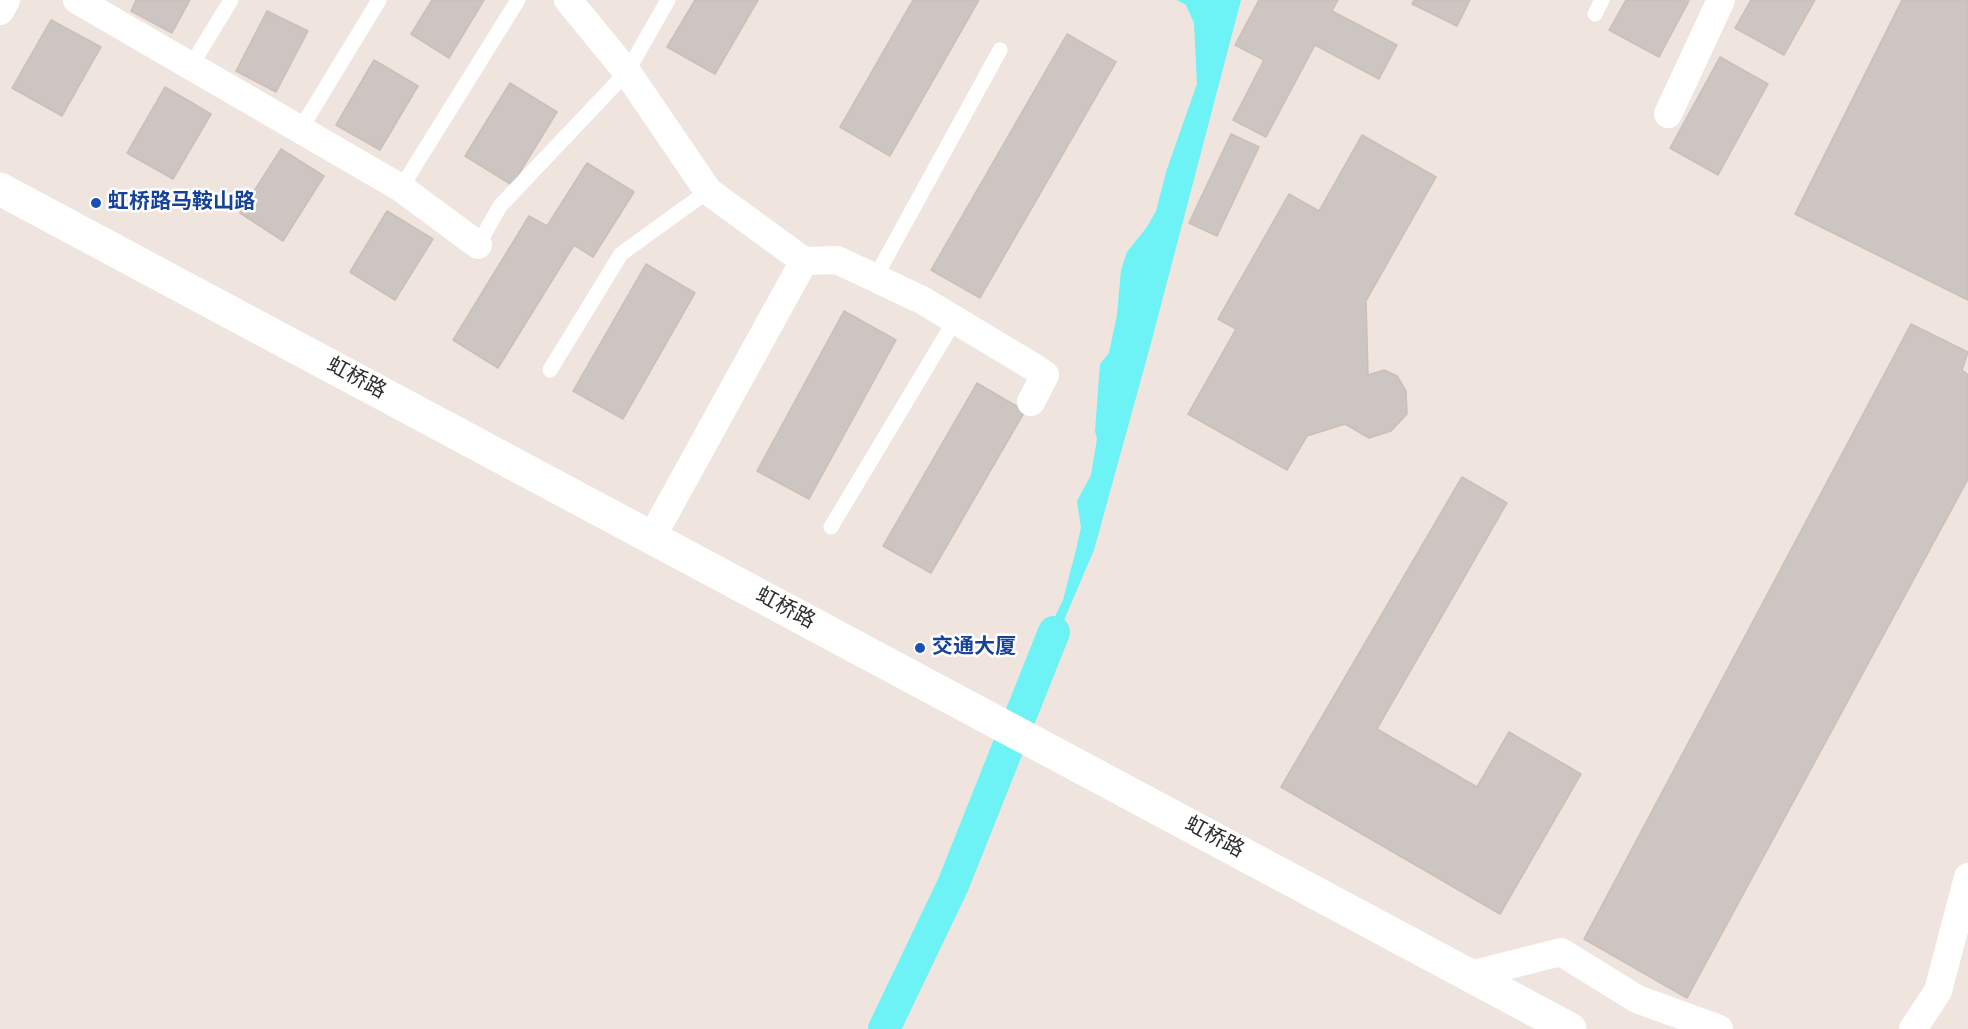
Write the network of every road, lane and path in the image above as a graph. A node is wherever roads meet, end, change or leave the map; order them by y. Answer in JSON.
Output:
{"nodes":[{"id":1,"x":6,"y":0,"type":"edge"},
{"id":2,"x":77,"y":0,"type":"edge"},
{"id":3,"x":231,"y":0,"type":"edge"},
{"id":4,"x":379,"y":0,"type":"edge"},
{"id":5,"x":518,"y":0,"type":"edge"},
{"id":6,"x":568,"y":0,"type":"edge"},
{"id":7,"x":668,"y":0,"type":"edge"},
{"id":8,"x":1721,"y":0,"type":"edge"},
{"id":9,"x":0,"y":11,"type":"edge"},
{"id":10,"x":1000,"y":50,"type":"dead end"},
{"id":11,"x":191,"y":66,"type":"junction"},
{"id":12,"x":627,"y":72,"type":"junction"},
{"id":13,"x":1668,"y":114,"type":"dead end"},
{"id":14,"x":300,"y":130,"type":"junction"},
{"id":15,"x":401,"y":188,"type":"junction"},
{"id":16,"x":0,"y":189,"type":"edge"},
{"id":17,"x":708,"y":191,"type":"junction"},
{"id":18,"x":478,"y":244,"type":"joint"},
{"id":19,"x":804,"y":261,"type":"junction"},
{"id":20,"x":876,"y":278,"type":"junction"},
{"id":21,"x":955,"y":320,"type":"junction"},
{"id":22,"x":550,"y":370,"type":"dead end"},
{"id":23,"x":1031,"y":402,"type":"dead end"},
{"id":24,"x":831,"y":527,"type":"dead end"},
{"id":25,"x":651,"y":537,"type":"junction"},
{"id":26,"x":1968,"y":877,"type":"edge"},
{"id":27,"x":1470,"y":975,"type":"junction"},
{"id":28,"x":1570,"y":1029,"type":"edge"},
{"id":29,"x":1719,"y":1029,"type":"edge"},
{"id":30,"x":1913,"y":1029,"type":"edge"}],
"edges":[{"from":1,"to":9,"type":"street"},
{"from":2,"to":11,"type":"street"},
{"from":3,"to":11,"type":"lane"},
{"from":4,"to":14,"type":"lane"},
{"from":5,"to":15,"type":"lane"},
{"from":6,"to":12,"type":"street"},
{"from":7,"to":12,"type":"lane"},
{"from":8,"to":13,"type":"street"},
{"from":10,"to":20,"type":"lane"},
{"from":11,"to":14,"type":"street"},
{"from":12,"to":17,"type":"street"},
{"from":12,"to":18,"type":"lane"},
{"from":14,"to":15,"type":"street"},
{"from":15,"to":18,"type":"street"},
{"from":16,"to":25,"type":"street","name":"虹桥路"},
{"from":17,"to":19,"type":"street"},
{"from":17,"to":22,"type":"lane"},
{"from":19,"to":20,"type":"street"},
{"from":19,"to":25,"type":"street"},
{"from":20,"to":21,"type":"street"},
{"from":21,"to":23,"type":"street"},
{"from":21,"to":24,"type":"lane"},
{"from":25,"to":27,"type":"street","name":"虹桥路"},
{"from":26,"to":30,"type":"street"},
{"from":27,"to":28,"type":"street","name":"虹桥路"},
{"from":27,"to":29,"type":"street"}]}
